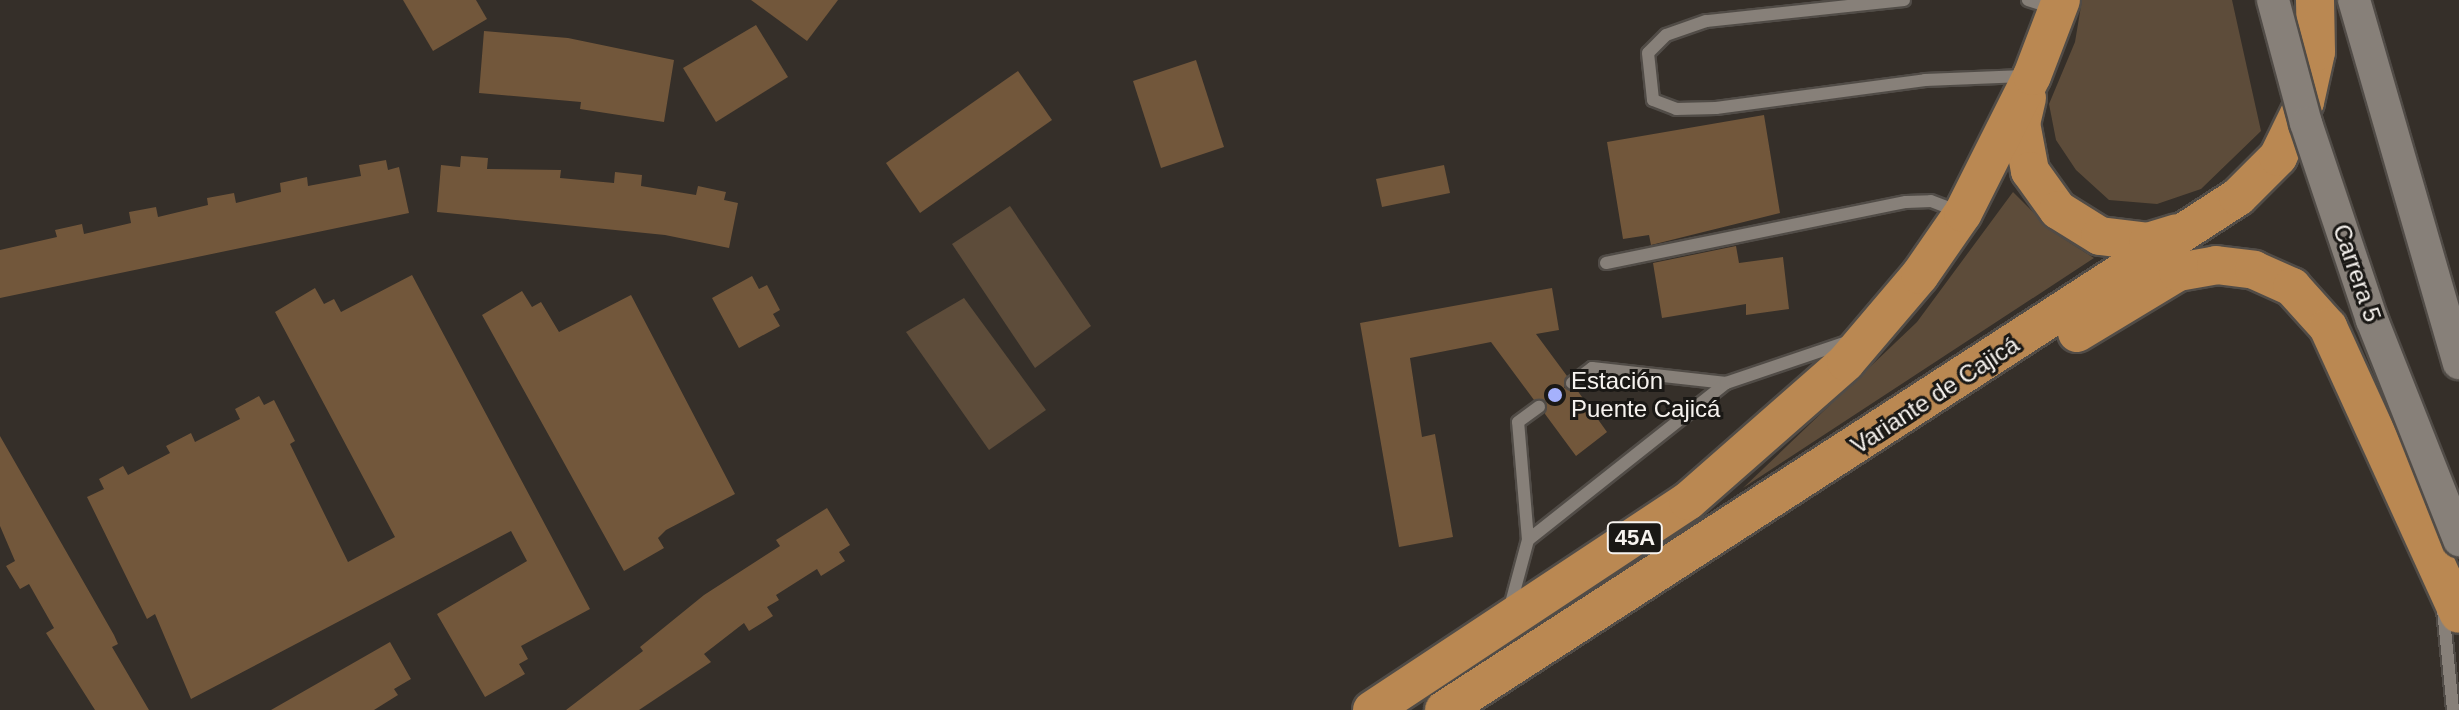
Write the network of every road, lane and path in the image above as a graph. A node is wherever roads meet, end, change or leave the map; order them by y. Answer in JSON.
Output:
{"nodes":[{"id":1,"x":1904,"y":0,"type":"edge"},
{"id":2,"x":2273,"y":0,"type":"edge"},
{"id":3,"x":2315,"y":0,"type":"edge"},
{"id":4,"x":2354,"y":0,"type":"edge"},
{"id":5,"x":2049,"y":3,"type":"edge"},
{"id":6,"x":2032,"y":76,"type":"junction"},
{"id":7,"x":1963,"y":213,"type":"junction"},
{"id":8,"x":2194,"y":228,"type":"junction"},
{"id":9,"x":1606,"y":263,"type":"dead end"},
{"id":10,"x":1873,"y":333,"type":"junction"},
{"id":11,"x":2459,"y":363,"type":"edge"},
{"id":12,"x":1572,"y":383,"type":"dead end"},
{"id":13,"x":1726,"y":383,"type":"junction"},
{"id":14,"x":1946,"y":388,"type":"junction"},
{"id":15,"x":1539,"y":407,"type":"dead end"},
{"id":16,"x":1528,"y":540,"type":"junction"},
{"id":17,"x":2449,"y":553,"type":"edge"},
{"id":18,"x":2459,"y":614,"type":"edge"},
{"id":19,"x":1505,"y":624,"type":"junction"},
{"id":20,"x":1372,"y":710,"type":"edge"},
{"id":21,"x":1444,"y":710,"type":"edge"},
{"id":22,"x":2453,"y":710,"type":"edge"}],
"edges":[{"from":1,"to":6,"type":"lane"},
{"from":2,"to":17,"type":"main road","name":"Carrera 5","bridge":true},
{"from":3,"to":8,"type":"highway","name":"Variante de Cajicá","number":"45A"},
{"from":4,"to":11,"type":"main road"},
{"from":5,"to":6,"type":"highway","number":"45A"},
{"from":6,"to":7,"type":"highway","number":"45A"},
{"from":6,"to":8,"type":"highway"},
{"from":7,"to":9,"type":"lane"},
{"from":7,"to":10,"type":"highway","number":"45A"},
{"from":8,"to":14,"type":"highway","name":"Variante de Cajicá","number":"45A"},
{"from":10,"to":13,"type":"lane"},
{"from":10,"to":19,"type":"highway","number":"45A"},
{"from":12,"to":13,"type":"lane"},
{"from":13,"to":16,"type":"lane"},
{"from":14,"to":17,"type":"highway"},
{"from":14,"to":21,"type":"highway","name":"Variante de Cajicá","number":"45A"},
{"from":15,"to":16,"type":"lane"},
{"from":16,"to":19,"type":"lane"},
{"from":17,"to":18,"type":"highway"},
{"from":17,"to":22,"type":"lane"},
{"from":19,"to":20,"type":"highway","number":"45A"}]}
